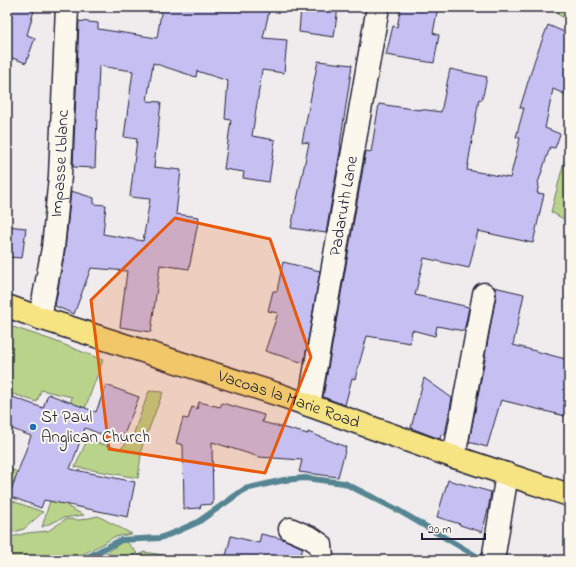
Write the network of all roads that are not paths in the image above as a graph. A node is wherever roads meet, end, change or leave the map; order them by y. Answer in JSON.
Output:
{"nodes":[{"id":1,"x":67,"y":7,"type":"edge"},
{"id":2,"x":378,"y":7,"type":"edge"},
{"id":3,"x":484,"y":294,"type":"dead end"},
{"id":4,"x":7,"y":306,"type":"edge"},
{"id":5,"x":40,"y":318,"type":"junction"},
{"id":6,"x":309,"y":405,"type":"junction"},
{"id":7,"x":454,"y":456,"type":"junction"},
{"id":8,"x":507,"y":474,"type":"junction"},
{"id":9,"x":569,"y":495,"type":"edge"},
{"id":10,"x":290,"y":529,"type":"dead end"},
{"id":11,"x":494,"y":553,"type":"edge"},
{"id":12,"x":321,"y":560,"type":"edge"}],
"edges":[{"from":1,"to":5,"type":"street","name":"Impasse Lblanc"},
{"from":2,"to":6,"type":"street","name":"Padaruth Lane"},
{"from":3,"to":7,"type":"street"},
{"from":4,"to":5,"type":"main road","name":"Vacoas la Marie Road"},
{"from":5,"to":6,"type":"main road","name":"Vacoas la Marie Road"},
{"from":6,"to":7,"type":"main road","name":"Vacoas la Marie Road"},
{"from":7,"to":8,"type":"main road","name":"Vacoas la Marie Road"},
{"from":8,"to":9,"type":"main road","name":"Vacoas la Marie Road"},
{"from":8,"to":11,"type":"street"},
{"from":10,"to":12,"type":"street"}]}
